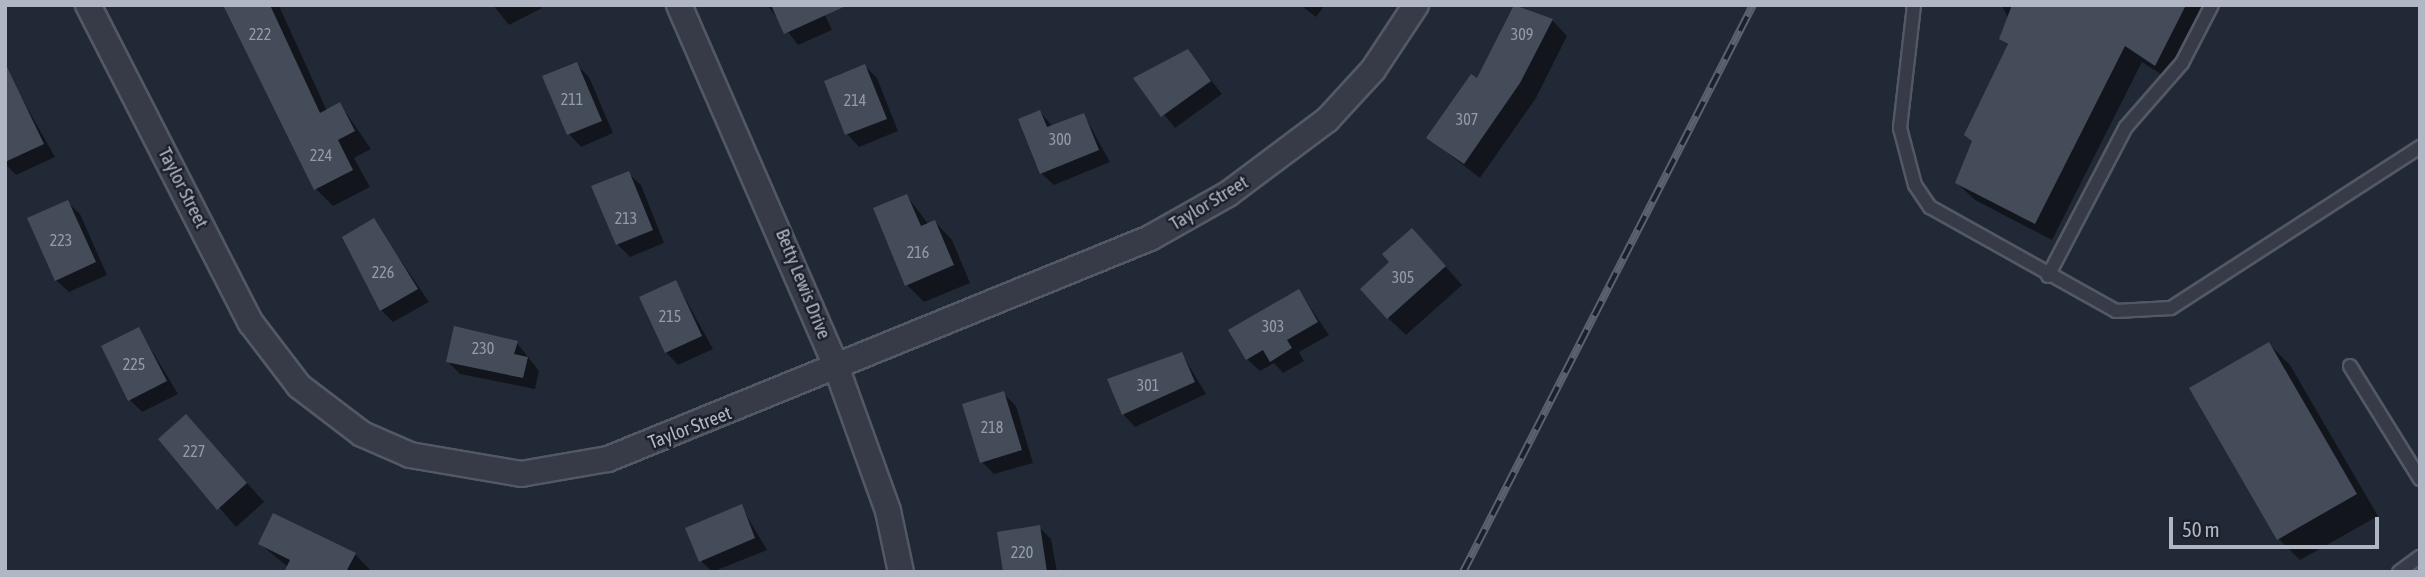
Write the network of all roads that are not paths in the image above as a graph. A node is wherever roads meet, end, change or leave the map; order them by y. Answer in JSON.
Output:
{"nodes":[{"id":1,"x":88,"y":5,"type":"edge"},
{"id":2,"x":679,"y":5,"type":"edge"},
{"id":3,"x":1416,"y":5,"type":"edge"},
{"id":4,"x":1914,"y":5,"type":"edge"},
{"id":5,"x":2212,"y":5,"type":"edge"},
{"id":6,"x":2420,"y":147,"type":"edge"},
{"id":7,"x":2048,"y":276,"type":"junction"},
{"id":8,"x":2350,"y":366,"type":"dead end"},
{"id":9,"x":837,"y":369,"type":"junction"},
{"id":10,"x":2420,"y":478,"type":"edge"},
{"id":11,"x":2420,"y":557,"type":"edge"},
{"id":12,"x":901,"y":572,"type":"edge"},
{"id":13,"x":2399,"y":572,"type":"edge"}],
"edges":[{"from":1,"to":9,"type":"street","name":"Taylor Street"},
{"from":2,"to":9,"type":"street","name":"Betty Lewis Drive"},
{"from":3,"to":9,"type":"street","name":"Taylor Street"},
{"from":4,"to":7,"type":"lane"},
{"from":5,"to":7,"type":"lane"},
{"from":6,"to":7,"type":"lane"},
{"from":8,"to":10,"type":"lane"},
{"from":9,"to":12,"type":"street","name":"Betty Lewis Drive"},
{"from":11,"to":13,"type":"lane"}]}
